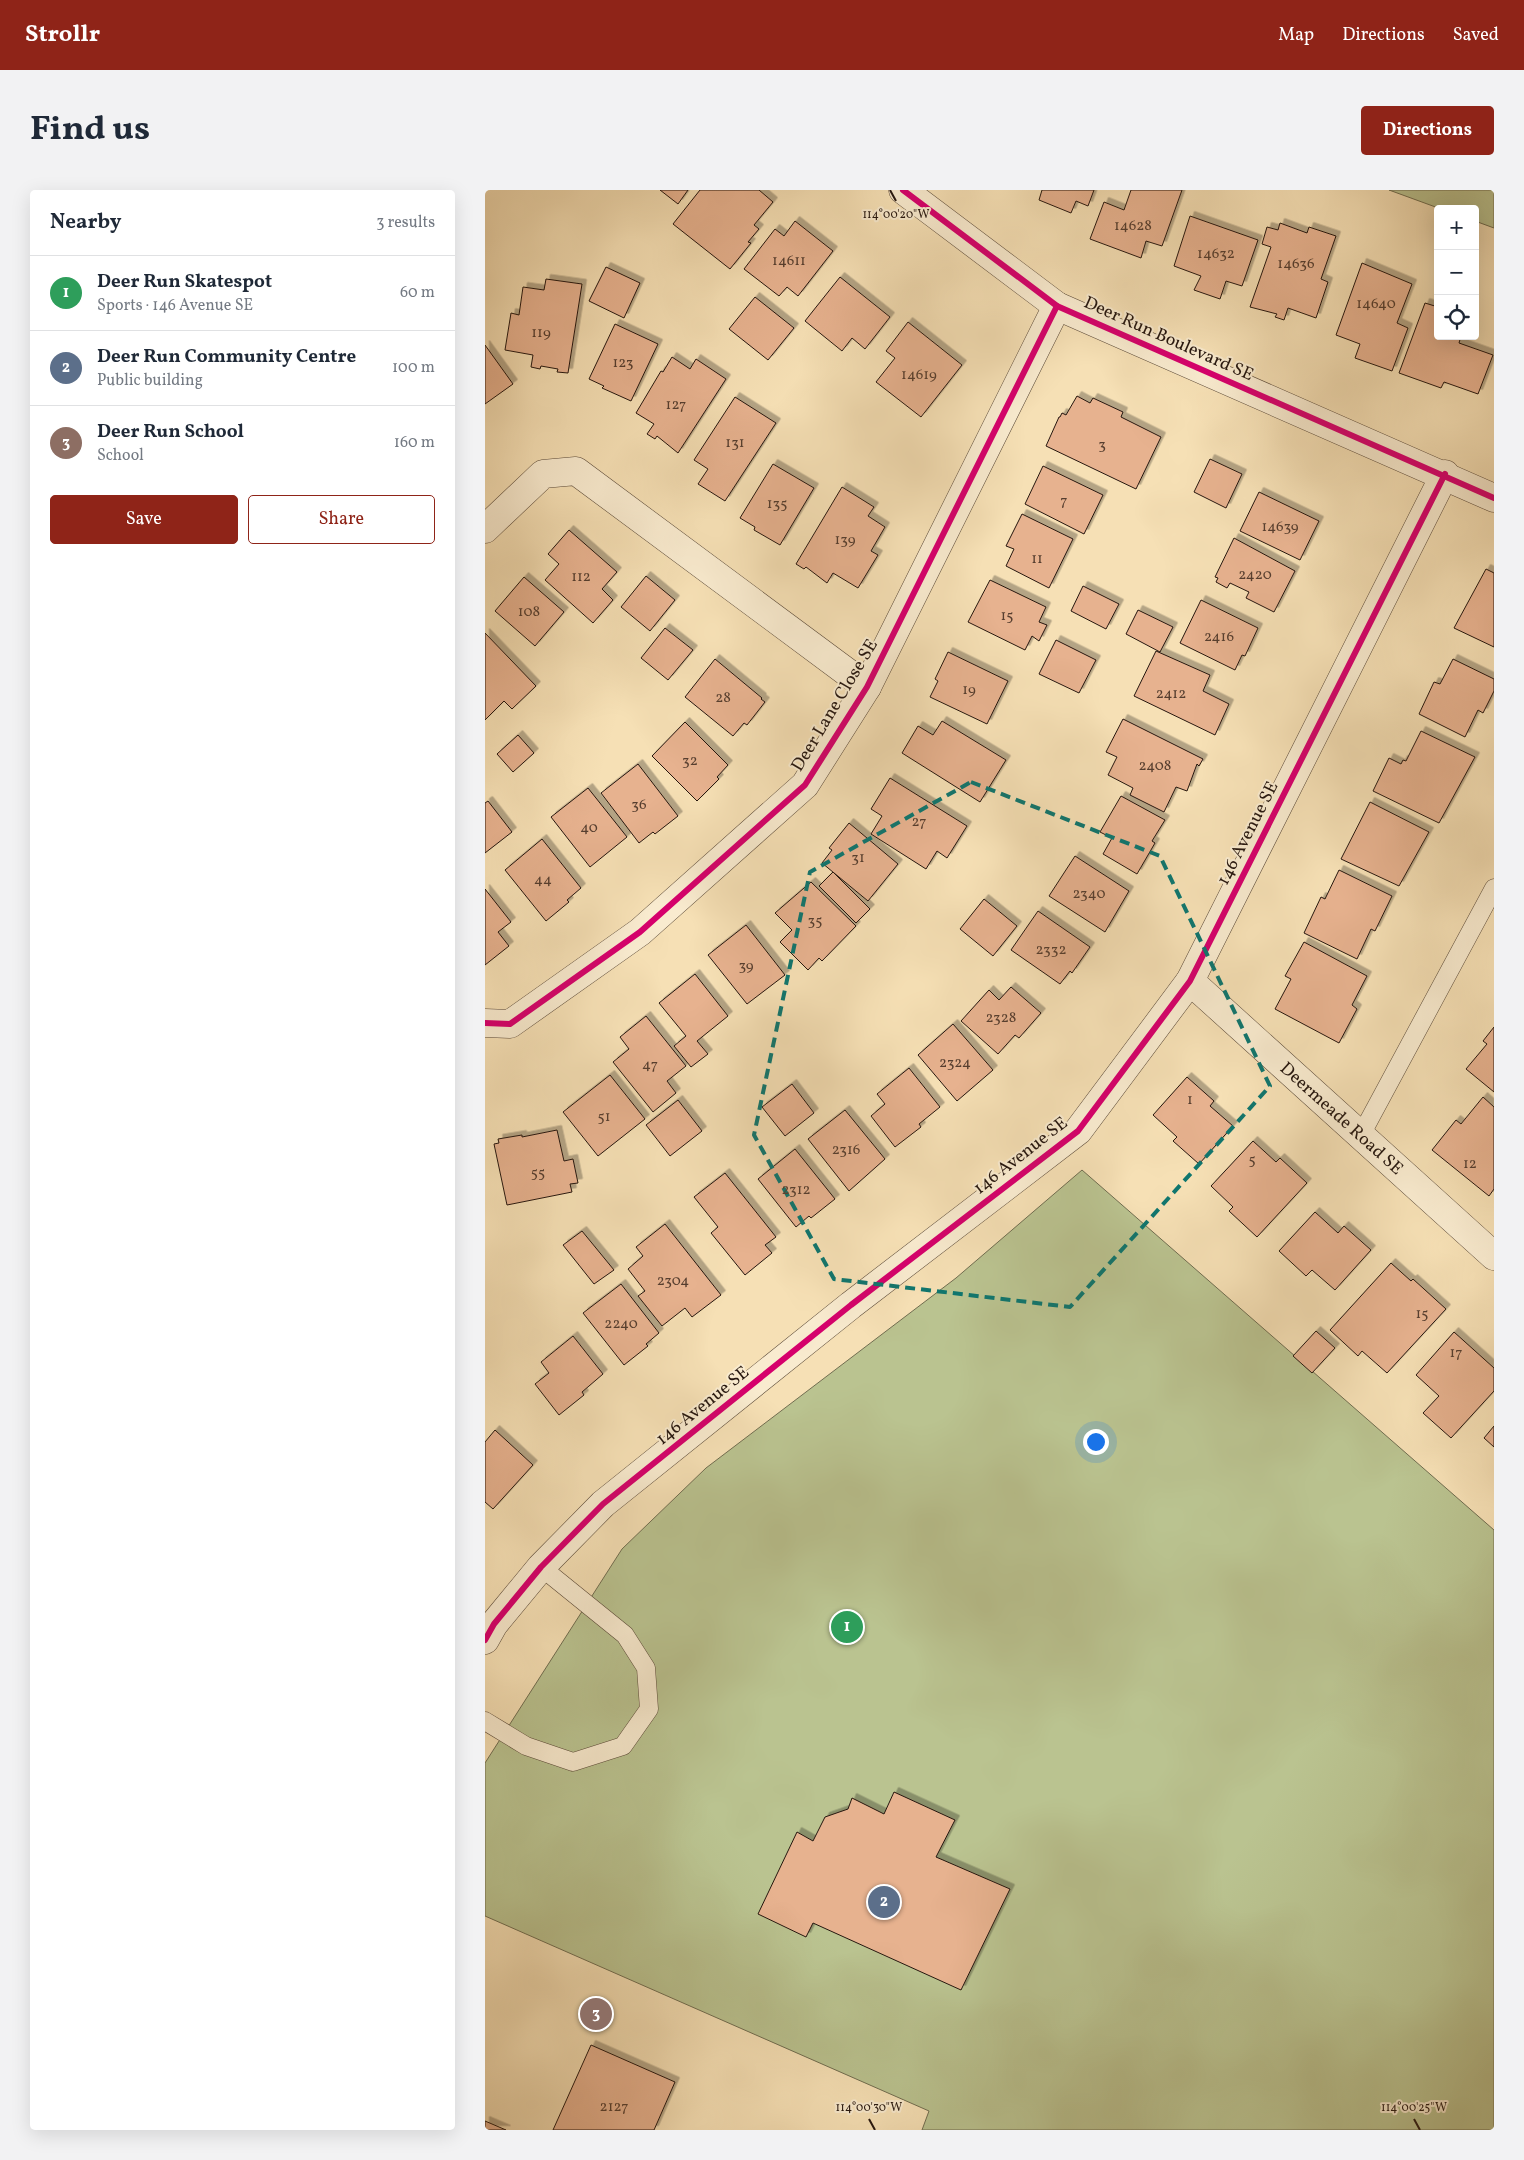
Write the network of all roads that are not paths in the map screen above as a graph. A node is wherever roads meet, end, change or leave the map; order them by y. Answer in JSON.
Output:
{"nodes":[{"id":1,"x":903,"y":190,"type":"edge"},
{"id":2,"x":1057,"y":306,"type":"junction"},
{"id":3,"x":1445,"y":474,"type":"junction"},
{"id":4,"x":1494,"y":498,"type":"edge"},
{"id":5,"x":485,"y":529,"type":"edge"},
{"id":6,"x":867,"y":687,"type":"junction"},
{"id":7,"x":1494,"y":888,"type":"edge"},
{"id":8,"x":1190,"y":981,"type":"junction"},
{"id":9,"x":485,"y":1023,"type":"edge"},
{"id":10,"x":1361,"y":1135,"type":"junction"},
{"id":11,"x":1494,"y":1256,"type":"edge"},
{"id":12,"x":541,"y":1567,"type":"junction"},
{"id":13,"x":488,"y":1627,"type":"edge"},
{"id":14,"x":485,"y":1721,"type":"edge"}],
"edges":[{"from":1,"to":2,"type":"street","name":"Deer Run Boulevard SE"},
{"from":2,"to":3,"type":"street","name":"Deer Run Boulevard SE"},
{"from":2,"to":6,"type":"street","name":"Deer Lane Close SE"},
{"from":3,"to":4,"type":"street","name":"Deer Run Boulevard SE"},
{"from":3,"to":8,"type":"street","name":"146 Avenue SE"},
{"from":5,"to":6,"type":"street","name":"Deer Lane Close SE"},
{"from":6,"to":9,"type":"street","name":"Deer Lane Close SE"},
{"from":7,"to":10,"type":"lane"},
{"from":8,"to":10,"type":"street","name":"Deermeade Road SE"},
{"from":8,"to":12,"type":"street","name":"146 Avenue SE"},
{"from":10,"to":11,"type":"street","name":"Deermeade Road SE"},
{"from":12,"to":13,"type":"street","name":"146 Avenue SE"},
{"from":12,"to":14,"type":"lane"}]}
